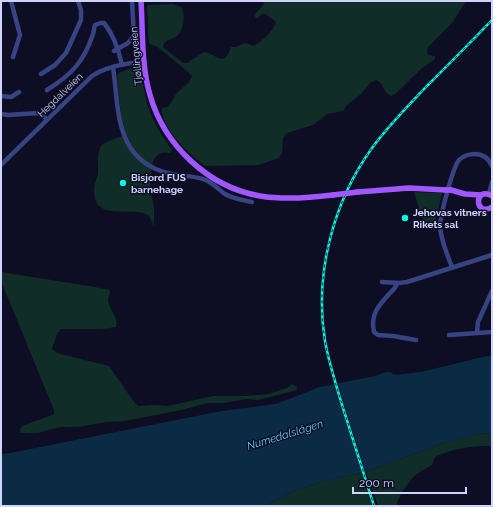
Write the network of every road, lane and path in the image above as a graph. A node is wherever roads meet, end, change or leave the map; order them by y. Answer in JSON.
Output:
{"nodes":[{"id":1,"x":11,"y":1,"type":"edge"},
{"id":2,"x":78,"y":1,"type":"edge"},
{"id":3,"x":132,"y":1,"type":"edge"},
{"id":4,"x":141,"y":1,"type":"edge"},
{"id":5,"x":116,"y":50,"type":"junction"},
{"id":6,"x":13,"y":57,"type":"dead end"},
{"id":7,"x":145,"y":62,"type":"junction"},
{"id":8,"x":122,"y":64,"type":"junction"},
{"id":9,"x":113,"y":67,"type":"junction"},
{"id":10,"x":41,"y":74,"type":"dead end"},
{"id":11,"x":46,"y":90,"type":"dead end"},
{"id":12,"x":19,"y":92,"type":"dead end"},
{"id":13,"x":1,"y":96,"type":"edge"},
{"id":14,"x":1,"y":114,"type":"edge"},
{"id":15,"x":47,"y":120,"type":"junction"},
{"id":16,"x":1,"y":165,"type":"edge"},
{"id":17,"x":492,"y":166,"type":"edge"},
{"id":18,"x":492,"y":182,"type":"edge"},
{"id":19,"x":465,"y":194,"type":"junction"},
{"id":20,"x":481,"y":195,"type":"junction"},
{"id":21,"x":490,"y":195,"type":"edge"},
{"id":22,"x":252,"y":202,"type":"dead end"},
{"id":23,"x":479,"y":204,"type":"junction"},
{"id":24,"x":491,"y":209,"type":"edge"},
{"id":25,"x":492,"y":255,"type":"edge"},
{"id":26,"x":452,"y":267,"type":"junction"},
{"id":27,"x":382,"y":282,"type":"dead end"},
{"id":28,"x":397,"y":283,"type":"junction"},
{"id":29,"x":492,"y":291,"type":"edge"},
{"id":30,"x":477,"y":332,"type":"junction"},
{"id":31,"x":492,"y":332,"type":"edge"},
{"id":32,"x":449,"y":335,"type":"dead end"},
{"id":33,"x":416,"y":340,"type":"dead end"}],
"edges":[{"from":1,"to":6,"type":"street"},
{"from":2,"to":10,"type":"street"},
{"from":3,"to":5,"type":"street"},
{"from":4,"to":7,"type":"main road","name":"Tjøllingveien"},
{"from":5,"to":8,"type":"street"},
{"from":5,"to":11,"type":"street"},
{"from":7,"to":8,"type":"street","name":"Hegdalveien"},
{"from":7,"to":19,"type":"main road","name":"Tjøllingveien","bridge":true},
{"from":8,"to":9,"type":"street","name":"Hegdalveien"},
{"from":9,"to":15,"type":"street","name":"Hegdalveien"},
{"from":9,"to":22,"type":"street"},
{"from":12,"to":13,"type":"street"},
{"from":14,"to":15,"type":"street"},
{"from":15,"to":16,"type":"street","name":"Hegdalveien"},
{"from":17,"to":26,"type":"street"},
{"from":18,"to":21,"type":"street"},
{"from":19,"to":20,"type":"main road"},
{"from":19,"to":23,"type":"main road"},
{"from":20,"to":21,"type":"main road"},
{"from":20,"to":23,"type":"main road"},
{"from":23,"to":24,"type":"main road"},
{"from":25,"to":26,"type":"street"},
{"from":26,"to":28,"type":"street"},
{"from":27,"to":28,"type":"street"},
{"from":28,"to":33,"type":"street"},
{"from":29,"to":30,"type":"street"},
{"from":30,"to":31,"type":"street"},
{"from":30,"to":32,"type":"street"}]}
